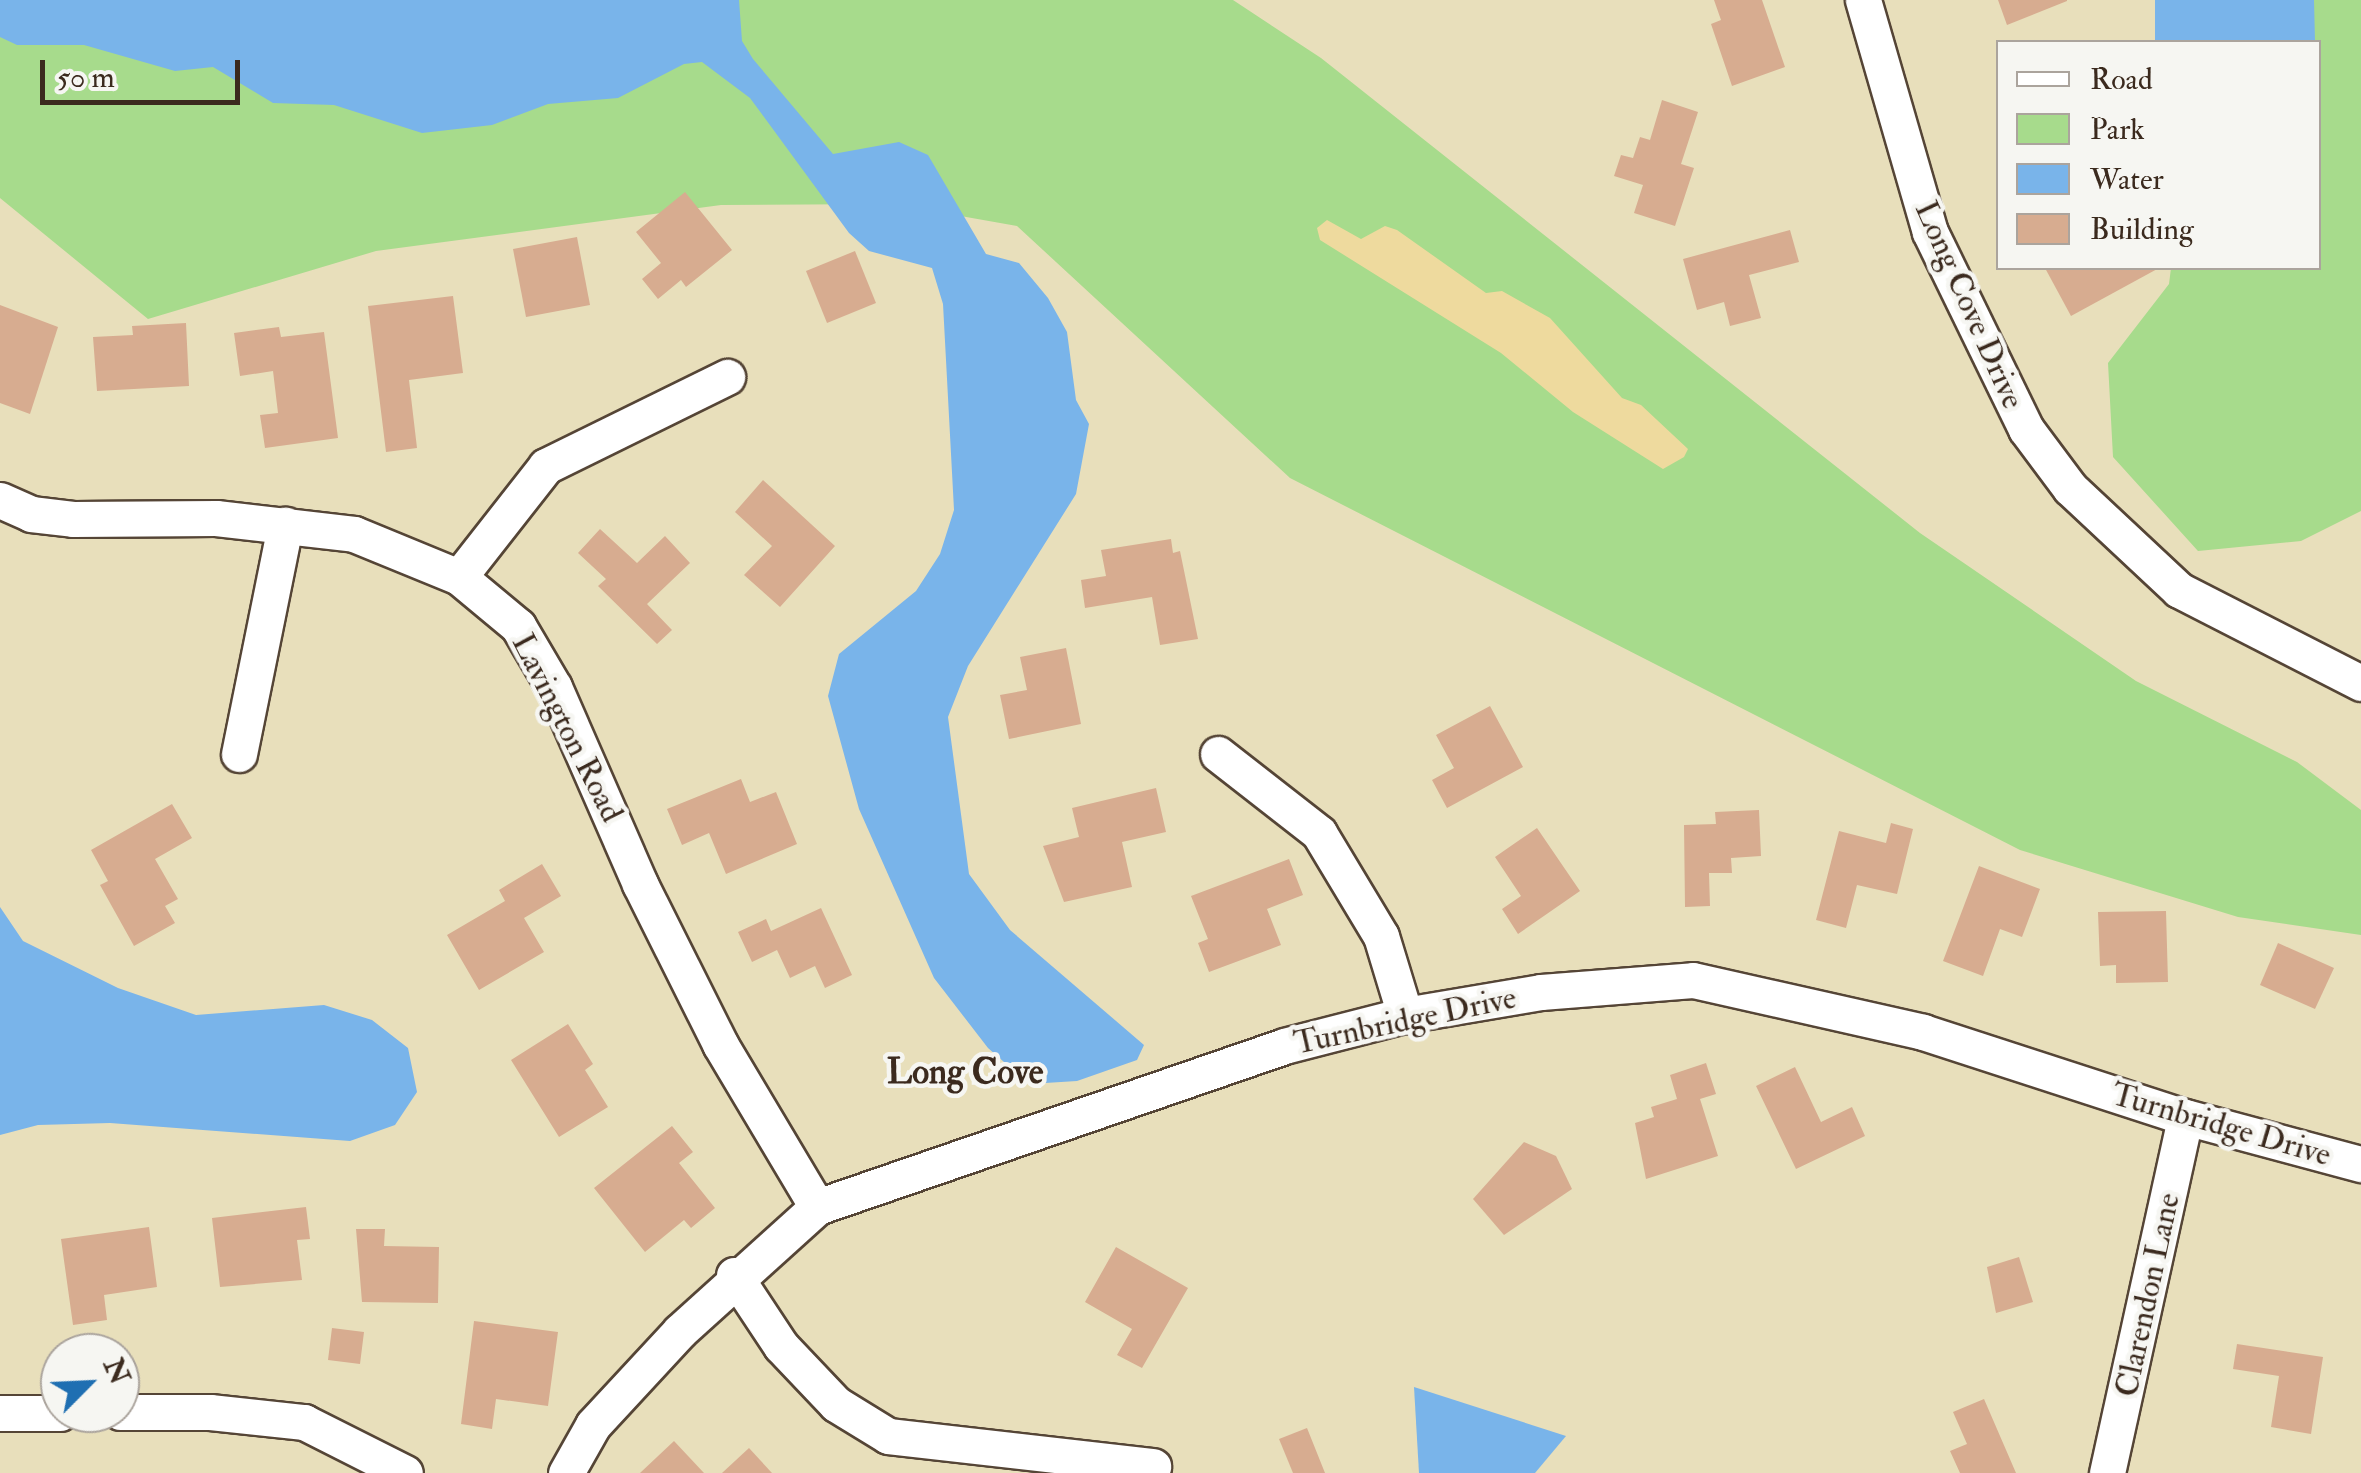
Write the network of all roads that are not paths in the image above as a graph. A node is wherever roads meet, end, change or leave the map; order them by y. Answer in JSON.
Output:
{"nodes":[{"id":1,"x":1863,"y":0,"type":"edge"},
{"id":2,"x":728,"y":376,"type":"dead end"},
{"id":3,"x":0,"y":500,"type":"edge"},
{"id":4,"x":285,"y":525,"type":"junction"},
{"id":5,"x":459,"y":576,"type":"junction"},
{"id":6,"x":2361,"y":683,"type":"edge"},
{"id":7,"x":239,"y":754,"type":"dead end"},
{"id":8,"x":1218,"y":754,"type":"dead end"},
{"id":9,"x":1406,"y":1015,"type":"junction"},
{"id":10,"x":2185,"y":1116,"type":"junction"},
{"id":11,"x":2361,"y":1164,"type":"edge"},
{"id":12,"x":817,"y":1208,"type":"junction"},
{"id":13,"x":734,"y":1275,"type":"junction"},
{"id":14,"x":40,"y":1412,"type":"edge"},
{"id":15,"x":140,"y":1412,"type":"edge"},
{"id":16,"x":0,"y":1413,"type":"edge"},
{"id":17,"x":1153,"y":1466,"type":"dead end"},
{"id":18,"x":405,"y":1473,"type":"edge"},
{"id":19,"x":566,"y":1473,"type":"edge"},
{"id":20,"x":2106,"y":1473,"type":"edge"}],
"edges":[{"from":1,"to":6,"type":"street","name":"Long Cove Drive"},
{"from":2,"to":5,"type":"street"},
{"from":3,"to":4,"type":"street","name":"Lavington Road"},
{"from":4,"to":5,"type":"street","name":"Lavington Road"},
{"from":4,"to":7,"type":"street"},
{"from":5,"to":12,"type":"street","name":"Lavington Road"},
{"from":8,"to":9,"type":"street"},
{"from":9,"to":10,"type":"street","name":"Turnbridge Drive"},
{"from":9,"to":12,"type":"street","name":"Turnbridge Drive"},
{"from":10,"to":11,"type":"street","name":"Turnbridge Drive"},
{"from":10,"to":20,"type":"street","name":"Clarendon Lane"},
{"from":12,"to":13,"type":"street","name":"Turnbridge Drive"},
{"from":13,"to":17,"type":"street"},
{"from":13,"to":19,"type":"street","name":"Turnbridge Drive"},
{"from":14,"to":16,"type":"street"},
{"from":15,"to":18,"type":"street"}]}
